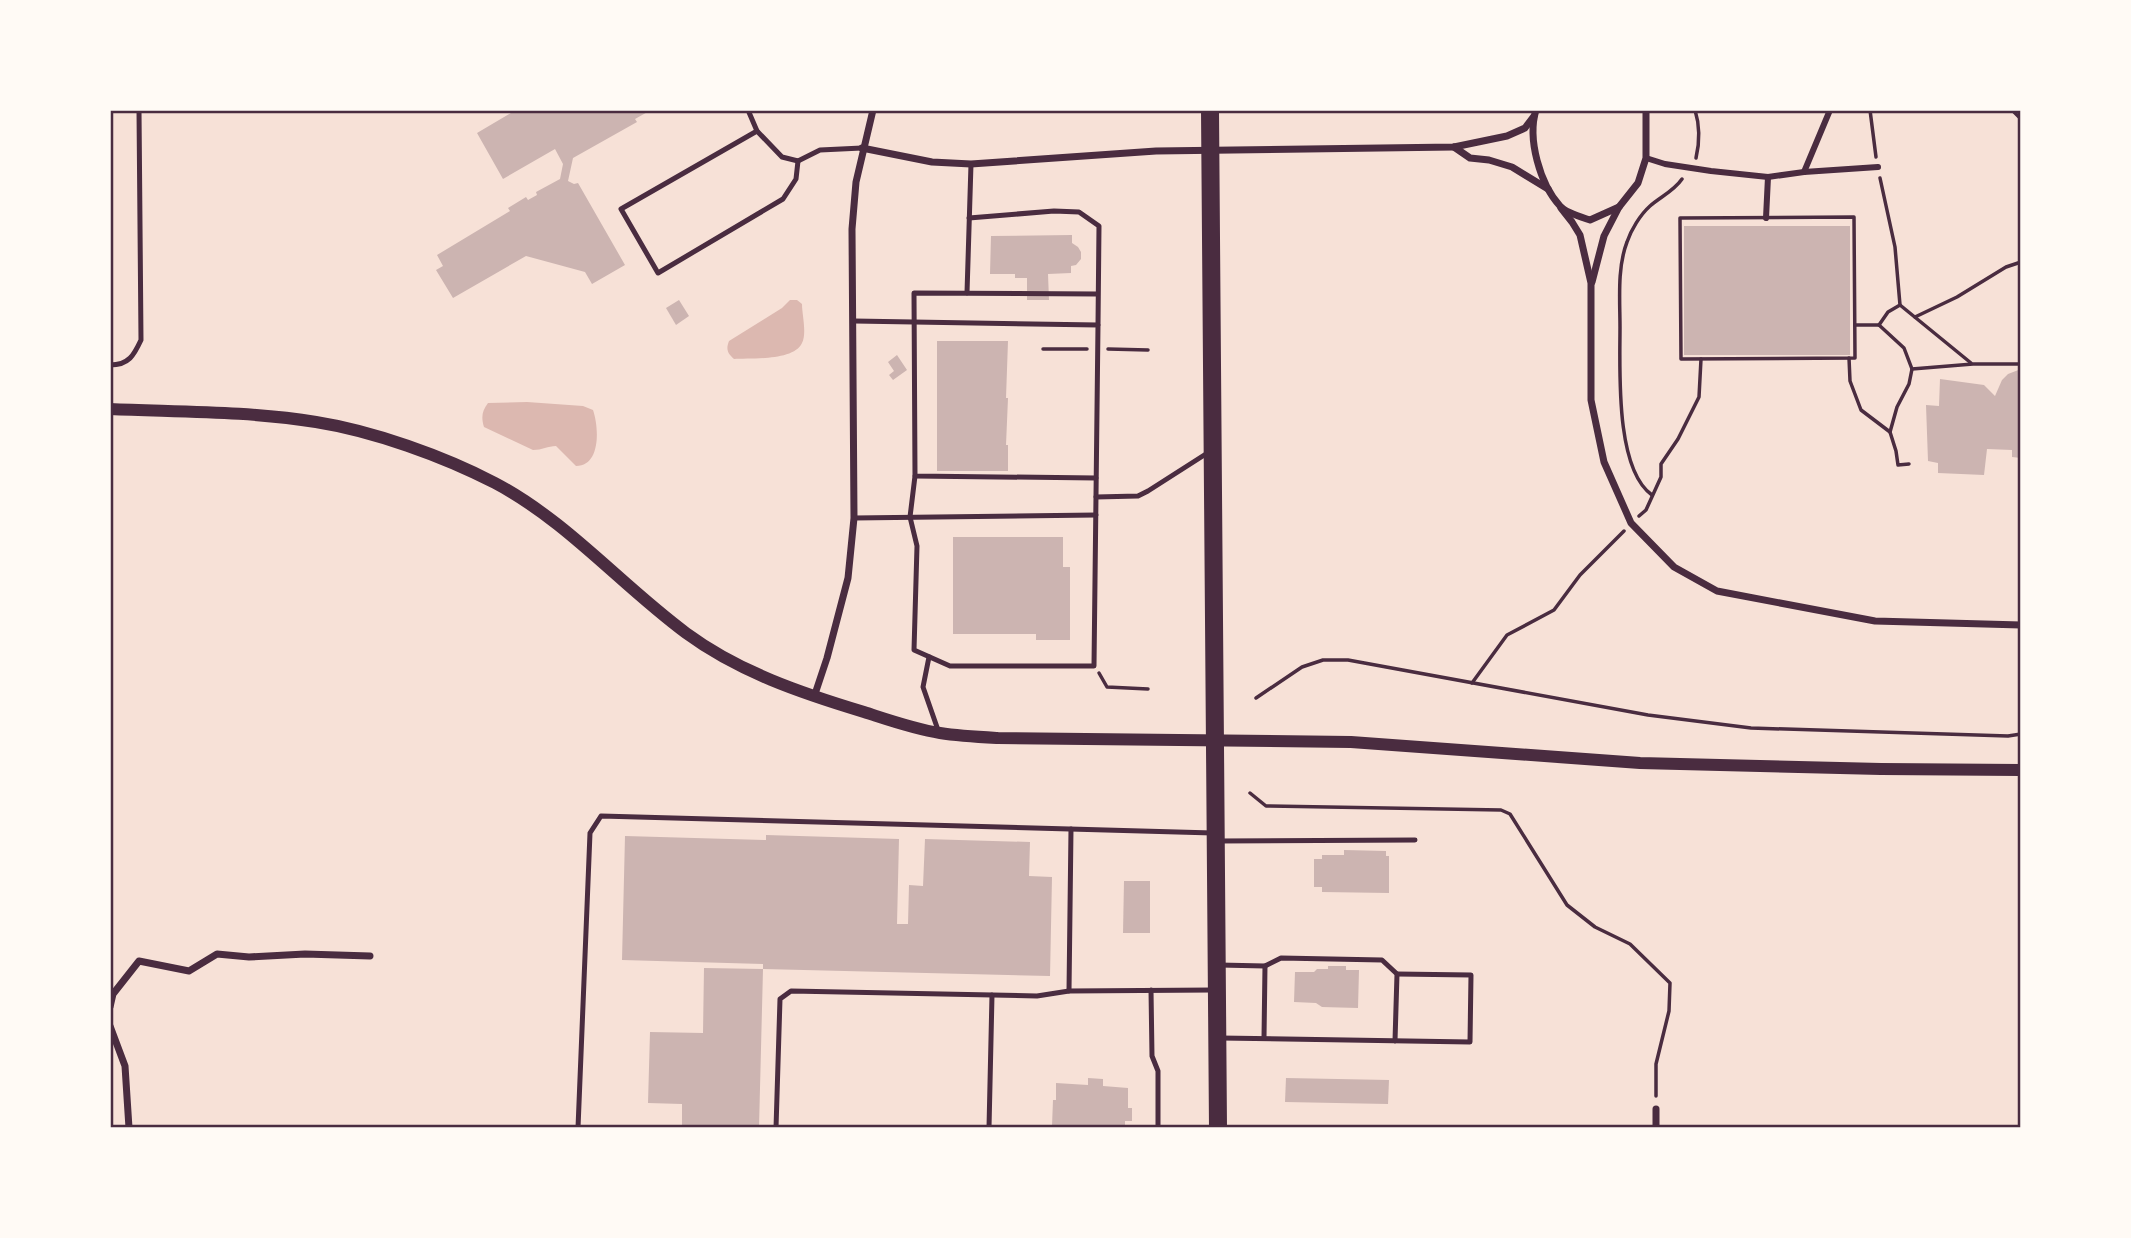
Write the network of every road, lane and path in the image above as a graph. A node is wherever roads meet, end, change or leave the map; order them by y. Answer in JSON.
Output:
{"nodes":[{"id":1,"x":139,"y":110,"type":"edge"},
{"id":2,"x":748,"y":110,"type":"edge"},
{"id":3,"x":873,"y":110,"type":"edge"},
{"id":4,"x":1210,"y":110,"type":"edge"},
{"id":5,"x":1646,"y":110,"type":"edge"},
{"id":6,"x":1695,"y":110,"type":"edge"},
{"id":7,"x":1830,"y":110,"type":"edge"},
{"id":8,"x":1870,"y":110,"type":"edge"},
{"id":9,"x":2012,"y":110,"type":"edge"},
{"id":10,"x":1535,"y":113,"type":"edge"},
{"id":11,"x":2021,"y":119,"type":"edge"},
{"id":12,"x":757,"y":131,"type":"junction"},
{"id":13,"x":1454,"y":147,"type":"junction"},
{"id":14,"x":862,"y":148,"type":"junction"},
{"id":15,"x":1210,"y":149,"type":"junction"},
{"id":16,"x":1646,"y":158,"type":"junction"},
{"id":17,"x":798,"y":161,"type":"junction"},
{"id":18,"x":971,"y":164,"type":"junction"},
{"id":19,"x":1878,"y":167,"type":"junction"},
{"id":20,"x":1689,"y":168,"type":"junction"},
{"id":21,"x":1804,"y":172,"type":"junction"},
{"id":22,"x":1768,"y":177,"type":"junction"},
{"id":23,"x":1550,"y":190,"type":"junction"},
{"id":24,"x":1619,"y":206,"type":"junction"},
{"id":25,"x":1561,"y":208,"type":"junction"},
{"id":26,"x":970,"y":218,"type":"junction"},
{"id":27,"x":1766,"y":218,"type":"junction"},
{"id":28,"x":2021,"y":262,"type":"edge"},
{"id":29,"x":1591,"y":283,"type":"junction"},
{"id":30,"x":967,"y":293,"type":"junction"},
{"id":31,"x":1097,"y":294,"type":"junction"},
{"id":32,"x":1900,"y":305,"type":"junction"},
{"id":33,"x":1915,"y":317,"type":"junction"},
{"id":34,"x":854,"y":321,"type":"junction"},
{"id":35,"x":914,"y":321,"type":"junction"},
{"id":36,"x":1098,"y":325,"type":"junction"},
{"id":37,"x":1855,"y":325,"type":"junction"},
{"id":38,"x":1879,"y":325,"type":"junction"},
{"id":39,"x":1849,"y":358,"type":"junction"},
{"id":40,"x":1701,"y":359,"type":"junction"},
{"id":41,"x":1973,"y":364,"type":"junction"},
{"id":42,"x":2021,"y":364,"type":"edge"},
{"id":43,"x":110,"y":365,"type":"edge"},
{"id":44,"x":1912,"y":369,"type":"junction"},
{"id":45,"x":110,"y":409,"type":"edge"},
{"id":46,"x":1889,"y":432,"type":"junction"},
{"id":47,"x":1211,"y":450,"type":"junction"},
{"id":48,"x":1909,"y":464,"type":"dead end"},
{"id":49,"x":915,"y":476,"type":"junction"},
{"id":50,"x":1096,"y":478,"type":"junction"},
{"id":51,"x":1652,"y":495,"type":"junction"},
{"id":52,"x":1096,"y":497,"type":"junction"},
{"id":53,"x":1096,"y":515,"type":"junction"},
{"id":54,"x":910,"y":517,"type":"junction"},
{"id":55,"x":854,"y":518,"type":"junction"},
{"id":56,"x":1631,"y":523,"type":"junction"},
{"id":57,"x":2021,"y":625,"type":"edge"},
{"id":58,"x":929,"y":657,"type":"junction"},
{"id":59,"x":1094,"y":666,"type":"junction"},
{"id":60,"x":1472,"y":683,"type":"junction"},
{"id":61,"x":1148,"y":689,"type":"dead end"},
{"id":62,"x":814,"y":697,"type":"junction"},
{"id":63,"x":1256,"y":698,"type":"dead end"},
{"id":64,"x":940,"y":733,"type":"junction"},
{"id":65,"x":2021,"y":734,"type":"edge"},
{"id":66,"x":1214,"y":741,"type":"junction"},
{"id":67,"x":2021,"y":770,"type":"edge"},
{"id":68,"x":1250,"y":793,"type":"dead end"},
{"id":69,"x":1071,"y":829,"type":"junction"},
{"id":70,"x":1215,"y":837,"type":"junction"},
{"id":71,"x":1415,"y":840,"type":"dead end"},
{"id":72,"x":370,"y":957,"type":"dead end"},
{"id":73,"x":1216,"y":965,"type":"junction"},
{"id":74,"x":1265,"y":966,"type":"junction"},
{"id":75,"x":1397,"y":974,"type":"junction"},
{"id":76,"x":1069,"y":990,"type":"junction"},
{"id":77,"x":1151,"y":990,"type":"junction"},
{"id":78,"x":1216,"y":990,"type":"junction"},
{"id":79,"x":992,"y":995,"type":"junction"},
{"id":80,"x":110,"y":1007,"type":"edge"},
{"id":81,"x":110,"y":1026,"type":"edge"},
{"id":82,"x":1217,"y":1038,"type":"junction"},
{"id":83,"x":1264,"y":1038,"type":"junction"},
{"id":84,"x":1395,"y":1041,"type":"junction"},
{"id":85,"x":1656,"y":1109,"type":"joint"},
{"id":86,"x":129,"y":1128,"type":"edge"},
{"id":87,"x":578,"y":1128,"type":"edge"},
{"id":88,"x":776,"y":1128,"type":"edge"},
{"id":89,"x":989,"y":1128,"type":"edge"},
{"id":90,"x":1158,"y":1128,"type":"edge"},
{"id":91,"x":1218,"y":1128,"type":"edge"},
{"id":92,"x":1656,"y":1128,"type":"edge"}],
"edges":[{"from":1,"to":43,"type":"lane"},
{"from":2,"to":12,"type":"lane"},
{"from":3,"to":14,"type":"street"},
{"from":4,"to":15,"type":"main road"},
{"from":5,"to":16,"type":"street"},
{"from":6,"to":20,"type":"path"},
{"from":7,"to":21,"type":"street"},
{"from":8,"to":19,"type":"path"},
{"from":9,"to":11,"type":"path"},
{"from":10,"to":13,"type":"street"},
{"from":10,"to":23,"type":"street"},
{"from":12,"to":17,"type":"lane"},
{"from":12,"to":17,"type":"lane"},
{"from":13,"to":15,"type":"street"},
{"from":13,"to":23,"type":"street"},
{"from":14,"to":17,"type":"lane"},
{"from":14,"to":18,"type":"street"},
{"from":14,"to":34,"type":"street"},
{"from":15,"to":18,"type":"street"},
{"from":15,"to":47,"type":"main road"},
{"from":16,"to":20,"type":"street"},
{"from":16,"to":24,"type":"street"},
{"from":18,"to":26,"type":"lane"},
{"from":19,"to":21,"type":"street"},
{"from":19,"to":32,"type":"path"},
{"from":20,"to":22,"type":"street"},
{"from":20,"to":51,"type":"path"},
{"from":21,"to":22,"type":"street"},
{"from":22,"to":27,"type":"street"},
{"from":23,"to":25,"type":"street"},
{"from":24,"to":25,"type":"street"},
{"from":24,"to":29,"type":"street"},
{"from":25,"to":29,"type":"street"},
{"from":26,"to":30,"type":"lane"},
{"from":26,"to":31,"type":"lane"},
{"from":27,"to":37,"type":"path"},
{"from":27,"to":40,"type":"path"},
{"from":28,"to":33,"type":"path"},
{"from":29,"to":56,"type":"street"},
{"from":30,"to":31,"type":"lane"},
{"from":30,"to":35,"type":"lane"},
{"from":31,"to":36,"type":"lane"},
{"from":32,"to":33,"type":"path"},
{"from":32,"to":38,"type":"path"},
{"from":33,"to":41,"type":"path"},
{"from":34,"to":35,"type":"lane"},
{"from":34,"to":55,"type":"street"},
{"from":35,"to":36,"type":"lane"},
{"from":35,"to":49,"type":"lane"},
{"from":36,"to":50,"type":"lane"},
{"from":37,"to":38,"type":"path"},
{"from":37,"to":39,"type":"path"},
{"from":38,"to":44,"type":"path"},
{"from":39,"to":40,"type":"path"},
{"from":39,"to":46,"type":"path"},
{"from":40,"to":51,"type":"path"},
{"from":41,"to":42,"type":"path"},
{"from":41,"to":44,"type":"path"},
{"from":44,"to":46,"type":"path"},
{"from":45,"to":62,"type":"street"},
{"from":46,"to":48,"type":"path"},
{"from":47,"to":52,"type":"lane"},
{"from":47,"to":66,"type":"main road"},
{"from":49,"to":50,"type":"lane"},
{"from":49,"to":54,"type":"lane"},
{"from":50,"to":52,"type":"lane"},
{"from":51,"to":56,"type":"path"},
{"from":52,"to":53,"type":"lane"},
{"from":53,"to":54,"type":"lane"},
{"from":53,"to":59,"type":"lane"},
{"from":54,"to":55,"type":"lane"},
{"from":54,"to":58,"type":"lane"},
{"from":55,"to":62,"type":"street"},
{"from":56,"to":57,"type":"street"},
{"from":56,"to":60,"type":"path"},
{"from":58,"to":59,"type":"lane"},
{"from":58,"to":64,"type":"lane"},
{"from":59,"to":61,"type":"path"},
{"from":60,"to":63,"type":"path"},
{"from":60,"to":65,"type":"path"},
{"from":62,"to":64,"type":"street"},
{"from":64,"to":66,"type":"street"},
{"from":66,"to":67,"type":"street"},
{"from":66,"to":70,"type":"main road"},
{"from":68,"to":85,"type":"path"},
{"from":69,"to":70,"type":"lane"},
{"from":69,"to":76,"type":"lane"},
{"from":69,"to":87,"type":"lane"},
{"from":70,"to":71,"type":"lane"},
{"from":70,"to":73,"type":"main road"},
{"from":72,"to":80,"type":"street"},
{"from":73,"to":74,"type":"lane"},
{"from":73,"to":78,"type":"main road"},
{"from":74,"to":75,"type":"lane"},
{"from":74,"to":83,"type":"lane"},
{"from":75,"to":84,"type":"lane"},
{"from":75,"to":84,"type":"lane"},
{"from":76,"to":77,"type":"lane"},
{"from":76,"to":79,"type":"lane"},
{"from":77,"to":78,"type":"lane"},
{"from":77,"to":90,"type":"lane"},
{"from":78,"to":82,"type":"main road"},
{"from":79,"to":88,"type":"lane"},
{"from":79,"to":89,"type":"lane"},
{"from":81,"to":86,"type":"street"},
{"from":82,"to":83,"type":"lane"},
{"from":82,"to":91,"type":"main road"},
{"from":83,"to":84,"type":"lane"},
{"from":85,"to":92,"type":"street"}]}
